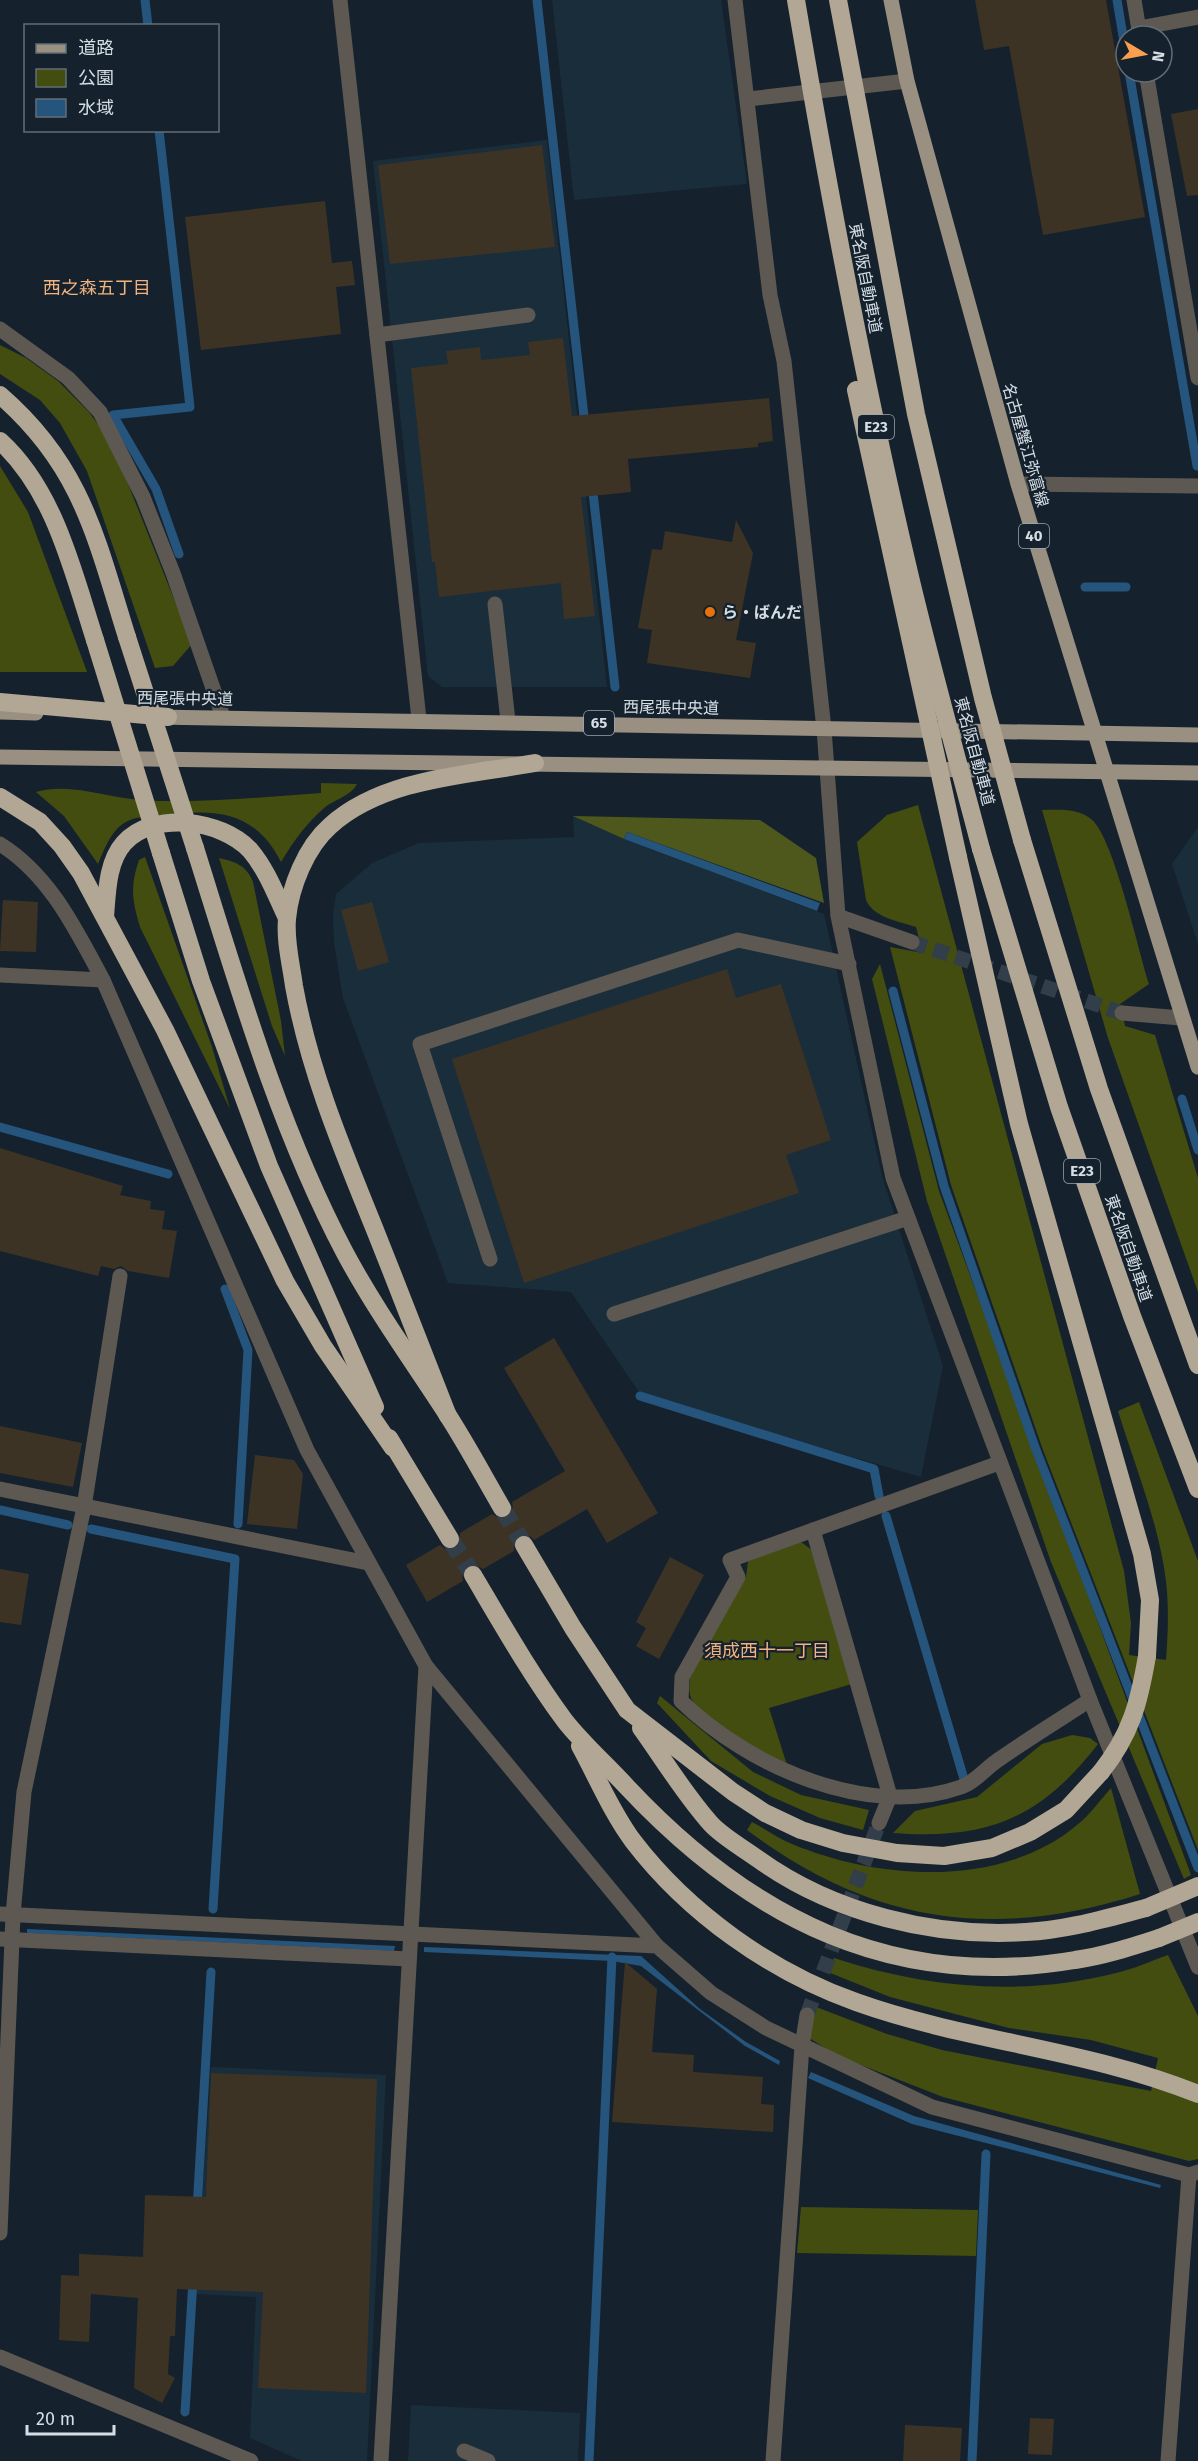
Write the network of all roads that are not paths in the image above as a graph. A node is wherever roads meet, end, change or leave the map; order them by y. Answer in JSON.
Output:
{"nodes":[{"id":1,"x":340,"y":0,"type":"edge"},
{"id":2,"x":735,"y":0,"type":"edge"},
{"id":3,"x":796,"y":0,"type":"edge"},
{"id":4,"x":838,"y":0,"type":"edge"},
{"id":5,"x":891,"y":0,"type":"edge"},
{"id":6,"x":1134,"y":0,"type":"edge"},
{"id":7,"x":1198,"y":17,"type":"edge"},
{"id":8,"x":1138,"y":24,"type":"edge"},
{"id":9,"x":1170,"y":24,"type":"edge"},
{"id":10,"x":907,"y":81,"type":"junction"},
{"id":11,"x":1148,"y":84,"type":"edge"},
{"id":12,"x":748,"y":99,"type":"junction"},
{"id":13,"x":819,"y":135,"type":"junction"},
{"id":14,"x":528,"y":315,"type":"dead end"},
{"id":15,"x":0,"y":329,"type":"edge"},
{"id":16,"x":377,"y":335,"type":"junction"},
{"id":17,"x":1198,"y":378,"type":"edge"},
{"id":18,"x":0,"y":395,"type":"edge"},
{"id":19,"x":0,"y":441,"type":"edge"},
{"id":20,"x":1018,"y":484,"type":"junction"},
{"id":21,"x":1198,"y":486,"type":"edge"},
{"id":22,"x":495,"y":604,"type":"dead end"},
{"id":23,"x":0,"y":702,"type":"edge"},
{"id":24,"x":0,"y":712,"type":"edge"},
{"id":25,"x":168,"y":717,"type":"junction"},
{"id":26,"x":224,"y":717,"type":"junction"},
{"id":27,"x":419,"y":719,"type":"junction"},
{"id":28,"x":508,"y":721,"type":"junction"},
{"id":29,"x":824,"y":729,"type":"junction"},
{"id":30,"x":1094,"y":733,"type":"junction"},
{"id":31,"x":1198,"y":735,"type":"edge"},
{"id":32,"x":0,"y":757,"type":"edge"},
{"id":33,"x":535,"y":763,"type":"junction"},
{"id":34,"x":827,"y":767,"type":"junction"},
{"id":35,"x":1106,"y":772,"type":"junction"},
{"id":36,"x":1198,"y":773,"type":"edge"},
{"id":37,"x":0,"y":797,"type":"edge"},
{"id":38,"x":0,"y":844,"type":"edge"},
{"id":39,"x":838,"y":916,"type":"junction"},
{"id":40,"x":105,"y":917,"type":"junction"},
{"id":41,"x":287,"y":918,"type":"junction"},
{"id":42,"x":912,"y":942,"type":"tunnel mouth"},
{"id":43,"x":849,"y":964,"type":"junction"},
{"id":44,"x":0,"y":975,"type":"edge"},
{"id":45,"x":104,"y":980,"type":"junction"},
{"id":46,"x":1122,"y":1013,"type":"tunnel mouth"},
{"id":47,"x":1181,"y":1018,"type":"junction"},
{"id":48,"x":1198,"y":1067,"type":"edge"},
{"id":49,"x":908,"y":1218,"type":"junction"},
{"id":50,"x":490,"y":1259,"type":"dead end"},
{"id":51,"x":120,"y":1276,"type":"dead end"},
{"id":52,"x":1174,"y":1304,"type":"junction"},
{"id":53,"x":614,"y":1314,"type":"dead end"},
{"id":54,"x":1198,"y":1348,"type":"edge"},
{"id":55,"x":1198,"y":1365,"type":"edge"},
{"id":56,"x":448,"y":1416,"type":"junction"},
{"id":57,"x":393,"y":1448,"type":"junction"},
{"id":58,"x":999,"y":1462,"type":"junction"},
{"id":59,"x":0,"y":1489,"type":"edge"},
{"id":60,"x":1198,"y":1489,"type":"edge"},
{"id":61,"x":84,"y":1507,"type":"junction"},
{"id":62,"x":502,"y":1508,"type":"tunnel mouth"},
{"id":63,"x":813,"y":1530,"type":"junction"},
{"id":64,"x":450,"y":1539,"type":"tunnel mouth"},
{"id":65,"x":524,"y":1545,"type":"tunnel mouth"},
{"id":66,"x":368,"y":1563,"type":"junction"},
{"id":67,"x":473,"y":1575,"type":"tunnel mouth"},
{"id":68,"x":426,"y":1666,"type":"junction"},
{"id":69,"x":1090,"y":1700,"type":"junction"},
{"id":70,"x":627,"y":1710,"type":"junction"},
{"id":71,"x":566,"y":1721,"type":"junction"},
{"id":72,"x":890,"y":1796,"type":"junction"},
{"id":73,"x":879,"y":1823,"type":"tunnel mouth"},
{"id":74,"x":1198,"y":1886,"type":"edge"},
{"id":75,"x":7,"y":1914,"type":"edge"},
{"id":76,"x":1198,"y":1922,"type":"edge"},
{"id":77,"x":411,"y":1934,"type":"junction"},
{"id":78,"x":6,"y":1939,"type":"edge"},
{"id":79,"x":657,"y":1946,"type":"junction"},
{"id":80,"x":409,"y":1959,"type":"junction"},
{"id":81,"x":1198,"y":1967,"type":"edge"},
{"id":82,"x":807,"y":2014,"type":"tunnel mouth"},
{"id":83,"x":801,"y":2046,"type":"junction"},
{"id":84,"x":1198,"y":2094,"type":"edge"},
{"id":85,"x":1193,"y":2173,"type":"edge"},
{"id":86,"x":0,"y":2233,"type":"edge"},
{"id":87,"x":0,"y":2357,"type":"edge"},
{"id":88,"x":464,"y":2451,"type":"dead end"},
{"id":89,"x":251,"y":2461,"type":"edge"},
{"id":90,"x":381,"y":2461,"type":"edge"},
{"id":91,"x":488,"y":2461,"type":"edge"},
{"id":92,"x":773,"y":2461,"type":"edge"},
{"id":93,"x":1168,"y":2461,"type":"edge"}],
"edges":[{"from":1,"to":16,"type":"street"},
{"from":2,"to":12,"type":"street"},
{"from":3,"to":13,"type":"highway","name":"東名阪自動車道","number":"E23","bridge":true},
{"from":4,"to":52,"type":"highway","name":"東名阪自動車道","number":"E23","bridge":true},
{"from":5,"to":10,"type":"main road","name":"名古屋蟹江弥富線","number":"40"},
{"from":6,"to":8,"type":"street"},
{"from":7,"to":9,"type":"street"},
{"from":10,"to":12,"type":"street"},
{"from":10,"to":20,"type":"main road","name":"名古屋蟹江弥富線","number":"40"},
{"from":11,"to":17,"type":"street"},
{"from":12,"to":29,"type":"street"},
{"from":13,"to":60,"type":"highway","name":"東名阪自動車道","number":"E23","bridge":true},
{"from":13,"to":70,"type":"highway","bridge":true},
{"from":14,"to":16,"type":"street"},
{"from":15,"to":26,"type":"street"},
{"from":16,"to":27,"type":"street"},
{"from":18,"to":56,"type":"highway","bridge":true},
{"from":19,"to":57,"type":"highway","bridge":true},
{"from":20,"to":21,"type":"street"},
{"from":20,"to":30,"type":"main road","name":"名古屋蟹江弥富線","number":"40"},
{"from":22,"to":28,"type":"street"},
{"from":23,"to":25,"type":"highway"},
{"from":24,"to":25,"type":"main road","name":"西尾張中央道","number":"65"},
{"from":25,"to":26,"type":"main road","name":"西尾張中央道","number":"65"},
{"from":26,"to":27,"type":"main road","name":"西尾張中央道","number":"65"},
{"from":27,"to":28,"type":"main road","name":"西尾張中央道","number":"65"},
{"from":28,"to":29,"type":"main road","name":"西尾張中央道","number":"65"},
{"from":29,"to":30,"type":"main road","name":"西尾張中央道","number":"65"},
{"from":29,"to":34,"type":"street"},
{"from":30,"to":31,"type":"main road","name":"西尾張中央道","number":"65"},
{"from":30,"to":35,"type":"main road","name":"名古屋蟹江弥富線","number":"40"},
{"from":32,"to":33,"type":"main road"},
{"from":33,"to":34,"type":"main road"},
{"from":33,"to":41,"type":"highway"},
{"from":34,"to":35,"type":"main road"},
{"from":34,"to":39,"type":"street"},
{"from":35,"to":36,"type":"main road"},
{"from":35,"to":47,"type":"main road","name":"名古屋蟹江弥富線","number":"40"},
{"from":37,"to":40,"type":"highway"},
{"from":38,"to":45,"type":"street"},
{"from":39,"to":42,"type":"street"},
{"from":39,"to":43,"type":"street"},
{"from":40,"to":41,"type":"highway"},
{"from":40,"to":57,"type":"highway"},
{"from":41,"to":56,"type":"highway"},
{"from":43,"to":49,"type":"street"},
{"from":43,"to":50,"type":"street"},
{"from":44,"to":45,"type":"street"},
{"from":45,"to":66,"type":"street"},
{"from":46,"to":47,"type":"street"},
{"from":47,"to":48,"type":"main road","name":"名古屋蟹江弥富線","number":"40"},
{"from":49,"to":53,"type":"street"},
{"from":49,"to":58,"type":"street"},
{"from":51,"to":61,"type":"street"},
{"from":52,"to":54,"type":"highway"},
{"from":52,"to":55,"type":"highway","name":"東名阪自動車道","number":"E23"},
{"from":56,"to":62,"type":"highway"},
{"from":57,"to":64,"type":"highway"},
{"from":58,"to":63,"type":"street"},
{"from":58,"to":69,"type":"street"},
{"from":59,"to":61,"type":"street"},
{"from":61,"to":66,"type":"street"},
{"from":61,"to":75,"type":"street"},
{"from":63,"to":72,"type":"street"},
{"from":63,"to":72,"type":"street"},
{"from":65,"to":70,"type":"highway"},
{"from":66,"to":68,"type":"street"},
{"from":67,"to":71,"type":"highway"},
{"from":68,"to":77,"type":"street"},
{"from":68,"to":79,"type":"street"},
{"from":69,"to":72,"type":"street"},
{"from":69,"to":81,"type":"street"},
{"from":70,"to":74,"type":"highway","bridge":true},
{"from":71,"to":76,"type":"highway","bridge":true},
{"from":71,"to":84,"type":"highway"},
{"from":72,"to":73,"type":"street"},
{"from":75,"to":77,"type":"street"},
{"from":75,"to":78,"type":"street"},
{"from":77,"to":79,"type":"street"},
{"from":77,"to":80,"type":"street"},
{"from":78,"to":80,"type":"street"},
{"from":78,"to":86,"type":"street"},
{"from":79,"to":83,"type":"street"},
{"from":80,"to":90,"type":"street"},
{"from":82,"to":83,"type":"street"},
{"from":83,"to":85,"type":"street"},
{"from":83,"to":92,"type":"street"},
{"from":85,"to":93,"type":"street"},
{"from":87,"to":89,"type":"street"},
{"from":88,"to":91,"type":"street"}]}
